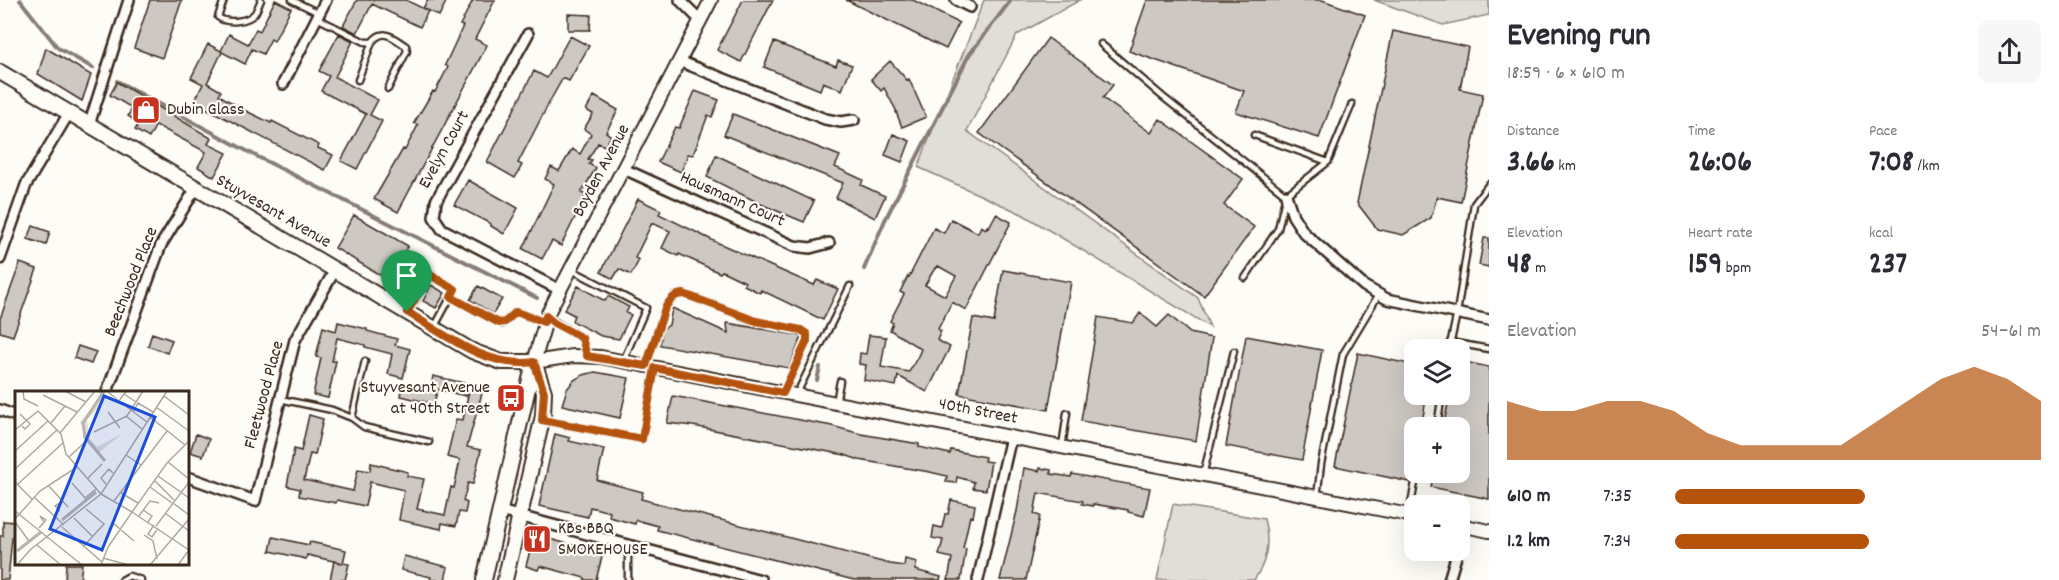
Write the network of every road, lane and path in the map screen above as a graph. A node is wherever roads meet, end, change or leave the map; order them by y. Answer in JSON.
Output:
{"nodes":[{"id":1,"x":129,"y":0,"type":"edge"},
{"id":2,"x":224,"y":0,"type":"edge"},
{"id":3,"x":261,"y":0,"type":"edge"},
{"id":4,"x":292,"y":0,"type":"edge"},
{"id":5,"x":326,"y":0,"type":"edge"},
{"id":6,"x":680,"y":0,"type":"edge"},
{"id":7,"x":711,"y":0,"type":"edge"},
{"id":8,"x":956,"y":0,"type":"edge"},
{"id":9,"x":970,"y":7,"type":"dead end"},
{"id":10,"x":318,"y":16,"type":"junction"},
{"id":11,"x":700,"y":20,"type":"junction"},
{"id":12,"x":528,"y":34,"type":"dead end"},
{"id":13,"x":372,"y":42,"type":"junction"},
{"id":14,"x":1101,"y":44,"type":"dead end"},
{"id":15,"x":680,"y":61,"type":"junction"},
{"id":16,"x":0,"y":72,"type":"edge"},
{"id":17,"x":358,"y":80,"type":"dead end"},
{"id":18,"x":283,"y":84,"type":"dead end"},
{"id":19,"x":388,"y":88,"type":"dead end"},
{"id":20,"x":1352,"y":104,"type":"dead end"},
{"id":21,"x":69,"y":113,"type":"junction"},
{"id":22,"x":854,"y":120,"type":"dead end"},
{"id":23,"x":89,"y":125,"type":"junction"},
{"id":24,"x":1254,"y":135,"type":"dead end"},
{"id":25,"x":1328,"y":162,"type":"junction"},
{"id":26,"x":624,"y":169,"type":"junction"},
{"id":27,"x":1489,"y":184,"type":"edge"},
{"id":28,"x":196,"y":188,"type":"junction"},
{"id":29,"x":1286,"y":195,"type":"junction"},
{"id":30,"x":829,"y":243,"type":"dead end"},
{"id":31,"x":0,"y":259,"type":"edge"},
{"id":32,"x":571,"y":269,"type":"junction"},
{"id":33,"x":335,"y":270,"type":"junction"},
{"id":34,"x":1245,"y":278,"type":"dead end"},
{"id":35,"x":850,"y":286,"type":"dead end"},
{"id":36,"x":560,"y":290,"type":"junction"},
{"id":37,"x":1379,"y":294,"type":"junction"},
{"id":38,"x":451,"y":297,"type":"junction"},
{"id":39,"x":407,"y":312,"type":"junction"},
{"id":40,"x":1457,"y":313,"type":"junction"},
{"id":41,"x":545,"y":319,"type":"junction"},
{"id":42,"x":1489,"y":320,"type":"edge"},
{"id":43,"x":434,"y":328,"type":"junction"},
{"id":44,"x":1451,"y":339,"type":"edge"},
{"id":45,"x":1470,"y":346,"type":"edge"},
{"id":46,"x":1489,"y":349,"type":"edge"},
{"id":47,"x":1234,"y":351,"type":"dead end"},
{"id":48,"x":587,"y":356,"type":"junction"},
{"id":49,"x":365,"y":360,"type":"dead end"},
{"id":50,"x":534,"y":362,"type":"junction"},
{"id":51,"x":623,"y":362,"type":"junction"},
{"id":52,"x":651,"y":367,"type":"junction"},
{"id":53,"x":840,"y":381,"type":"dead end"},
{"id":54,"x":108,"y":391,"type":"edge"},
{"id":55,"x":783,"y":393,"type":"junction"},
{"id":56,"x":796,"y":395,"type":"junction"},
{"id":57,"x":280,"y":399,"type":"junction"},
{"id":58,"x":836,"y":403,"type":"junction"},
{"id":59,"x":0,"y":410,"type":"edge"},
{"id":60,"x":1067,"y":413,"type":"dead end"},
{"id":61,"x":15,"y":416,"type":"edge"},
{"id":62,"x":352,"y":418,"type":"junction"},
{"id":63,"x":542,"y":420,"type":"junction"},
{"id":64,"x":1011,"y":437,"type":"junction"},
{"id":65,"x":429,"y":442,"type":"dead end"},
{"id":66,"x":1062,"y":447,"type":"junction"},
{"id":67,"x":1203,"y":475,"type":"junction"},
{"id":68,"x":189,"y":477,"type":"edge"},
{"id":69,"x":1317,"y":497,"type":"junction"},
{"id":70,"x":500,"y":511,"type":"junction"},
{"id":71,"x":1404,"y":513,"type":"edge"},
{"id":72,"x":520,"y":516,"type":"junction"},
{"id":73,"x":1470,"y":527,"type":"edge"},
{"id":74,"x":1489,"y":531,"type":"edge"},
{"id":75,"x":627,"y":544,"type":"junction"},
{"id":76,"x":1455,"y":561,"type":"edge"},
{"id":77,"x":122,"y":580,"type":"edge"},
{"id":78,"x":141,"y":580,"type":"edge"},
{"id":79,"x":484,"y":580,"type":"edge"},
{"id":80,"x":505,"y":580,"type":"edge"},
{"id":81,"x":628,"y":580,"type":"edge"},
{"id":82,"x":761,"y":580,"type":"edge"},
{"id":83,"x":978,"y":580,"type":"edge"},
{"id":84,"x":1449,"y":580,"type":"edge"}],
"edges":[{"from":1,"to":23,"type":"street"},
{"from":2,"to":3,"type":"lane"},
{"from":4,"to":10,"type":"lane"},
{"from":5,"to":10,"type":"street"},
{"from":6,"to":11,"type":"street"},
{"from":7,"to":11,"type":"street","name":"Boyden Avenue"},
{"from":8,"to":9,"type":"street"},
{"from":10,"to":13,"type":"lane"},
{"from":10,"to":18,"type":"street"},
{"from":11,"to":15,"type":"street","name":"Boyden Avenue"},
{"from":12,"to":36,"type":"street","name":"Evelyn Court"},
{"from":13,"to":17,"type":"lane"},
{"from":13,"to":19,"type":"lane"},
{"from":14,"to":29,"type":"lane"},
{"from":15,"to":22,"type":"street"},
{"from":15,"to":26,"type":"street","name":"Boyden Avenue"},
{"from":16,"to":21,"type":"main road","name":"Stuyvesant Avenue"},
{"from":20,"to":25,"type":"lane"},
{"from":21,"to":23,"type":"main road","name":"Stuyvesant Avenue"},
{"from":21,"to":31,"type":"street"},
{"from":23,"to":28,"type":"main road","name":"Stuyvesant Avenue"},
{"from":24,"to":25,"type":"lane"},
{"from":25,"to":29,"type":"lane"},
{"from":26,"to":30,"type":"street","name":"Hausmann Court"},
{"from":26,"to":32,"type":"street","name":"Boyden Avenue"},
{"from":27,"to":40,"type":"lane"},
{"from":28,"to":33,"type":"main road","name":"Stuyvesant Avenue"},
{"from":28,"to":54,"type":"street","name":"Beechwood Place"},
{"from":29,"to":34,"type":"lane"},
{"from":29,"to":37,"type":"street"},
{"from":32,"to":36,"type":"street","name":"Boyden Avenue"},
{"from":32,"to":51,"type":"lane"},
{"from":33,"to":39,"type":"main road","name":"Stuyvesant Avenue"},
{"from":33,"to":57,"type":"street","name":"Fleetwood Place"},
{"from":35,"to":56,"type":"lane"},
{"from":36,"to":41,"type":"street","name":"Boyden Avenue"},
{"from":37,"to":40,"type":"street"},
{"from":37,"to":69,"type":"lane"},
{"from":38,"to":39,"type":"lane"},
{"from":38,"to":41,"type":"lane"},
{"from":38,"to":43,"type":"lane"},
{"from":39,"to":43,"type":"main road","name":"Stuyvesant Avenue"},
{"from":40,"to":42,"type":"street"},
{"from":40,"to":44,"type":"lane"},
{"from":41,"to":48,"type":"lane"},
{"from":41,"to":50,"type":"street","name":"Boyden Avenue"},
{"from":43,"to":50,"type":"main road","name":"Stuyvesant Avenue"},
{"from":45,"to":46,"type":"lane"},
{"from":47,"to":67,"type":"lane"},
{"from":48,"to":50,"type":"street","name":"40th Street"},
{"from":48,"to":51,"type":"street","name":"40th Street"},
{"from":49,"to":62,"type":"lane"},
{"from":50,"to":63,"type":"main road"},
{"from":50,"to":70,"type":"main road"},
{"from":51,"to":52,"type":"street","name":"40th Street"},
{"from":52,"to":55,"type":"street","name":"40th Street"},
{"from":52,"to":55,"type":"lane"},
{"from":52,"to":63,"type":"lane"},
{"from":53,"to":58,"type":"lane"},
{"from":55,"to":56,"type":"street","name":"40th Street"},
{"from":56,"to":58,"type":"street","name":"40th Street"},
{"from":57,"to":62,"type":"lane"},
{"from":57,"to":68,"type":"street","name":"Fleetwood Place"},
{"from":58,"to":64,"type":"street","name":"40th Street"},
{"from":59,"to":61,"type":"street"},
{"from":60,"to":66,"type":"lane"},
{"from":62,"to":65,"type":"lane"},
{"from":63,"to":72,"type":"main road"},
{"from":64,"to":66,"type":"street","name":"40th Street"},
{"from":64,"to":83,"type":"street"},
{"from":66,"to":67,"type":"street","name":"40th Street"},
{"from":67,"to":69,"type":"street","name":"40th Street"},
{"from":69,"to":71,"type":"street","name":"40th Street"},
{"from":70,"to":72,"type":"street"},
{"from":70,"to":79,"type":"main road"},
{"from":72,"to":75,"type":"street"},
{"from":72,"to":80,"type":"main road"},
{"from":73,"to":74,"type":"street"},
{"from":75,"to":81,"type":"lane"},
{"from":75,"to":82,"type":"street"},
{"from":76,"to":84,"type":"street"},
{"from":77,"to":78,"type":"lane"}]}
